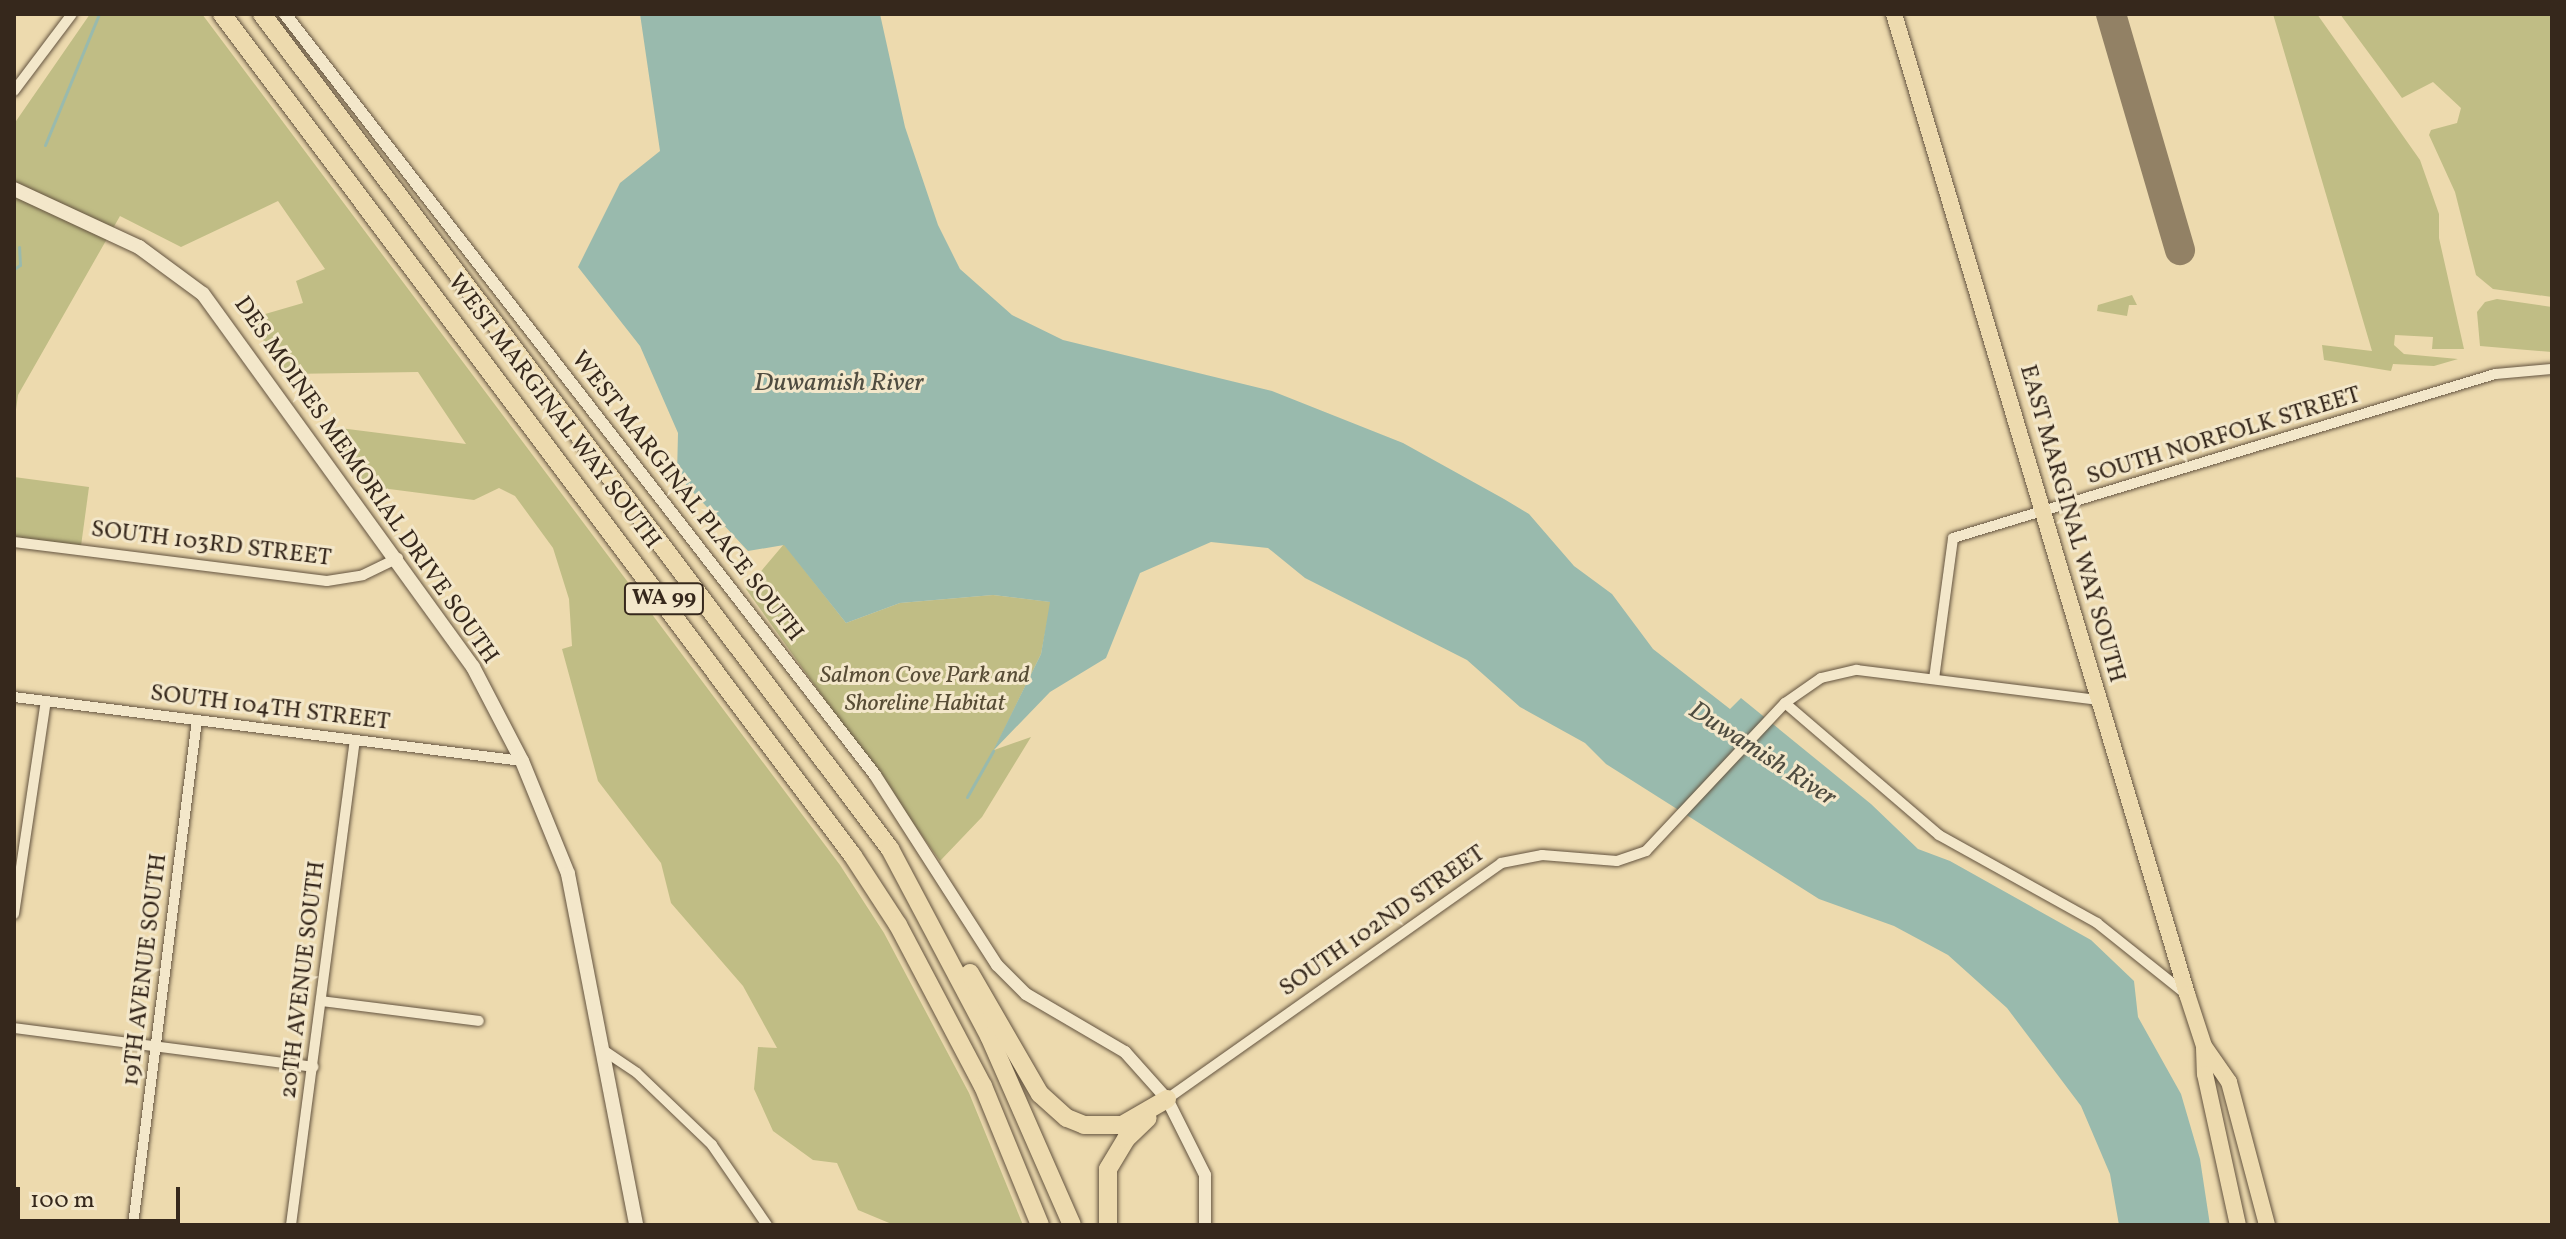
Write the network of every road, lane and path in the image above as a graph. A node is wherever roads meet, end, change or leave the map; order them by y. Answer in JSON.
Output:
{"nodes":[{"id":1,"x":72,"y":14,"type":"edge"},
{"id":2,"x":222,"y":14,"type":"edge"},
{"id":3,"x":262,"y":14,"type":"edge"},
{"id":4,"x":285,"y":14,"type":"edge"},
{"id":5,"x":1894,"y":14,"type":"edge"},
{"id":6,"x":14,"y":91,"type":"edge"},
{"id":7,"x":14,"y":189,"type":"edge"},
{"id":8,"x":2552,"y":369,"type":"edge"},
{"id":9,"x":2044,"y":513,"type":"junction"},
{"id":10,"x":14,"y":542,"type":"edge"},
{"id":11,"x":398,"y":558,"type":"junction"},
{"id":12,"x":1934,"y":679,"type":"junction"},
{"id":13,"x":14,"y":697,"type":"edge"},
{"id":14,"x":2098,"y":700,"type":"junction"},
{"id":15,"x":46,"y":701,"type":"junction"},
{"id":16,"x":1785,"y":703,"type":"junction"},
{"id":17,"x":197,"y":720,"type":"junction"},
{"id":18,"x":355,"y":740,"type":"junction"},
{"id":19,"x":522,"y":761,"type":"junction"},
{"id":20,"x":921,"y":898,"type":"junction"},
{"id":21,"x":14,"y":914,"type":"edge"},
{"id":22,"x":2187,"y":994,"type":"junction"},
{"id":23,"x":321,"y":1001,"type":"junction"},
{"id":24,"x":479,"y":1021,"type":"dead end"},
{"id":25,"x":14,"y":1028,"type":"edge"},
{"id":26,"x":158,"y":1046,"type":"junction"},
{"id":27,"x":2204,"y":1046,"type":"junction"},
{"id":28,"x":606,"y":1052,"type":"junction"},
{"id":29,"x":313,"y":1067,"type":"junction"},
{"id":30,"x":1167,"y":1099,"type":"junction"},
{"id":31,"x":133,"y":1225,"type":"edge"},
{"id":32,"x":291,"y":1225,"type":"edge"},
{"id":33,"x":636,"y":1225,"type":"edge"},
{"id":34,"x":767,"y":1225,"type":"edge"},
{"id":35,"x":1040,"y":1225,"type":"edge"},
{"id":36,"x":1072,"y":1225,"type":"edge"},
{"id":37,"x":1108,"y":1225,"type":"edge"},
{"id":38,"x":1205,"y":1225,"type":"edge"},
{"id":39,"x":2238,"y":1225,"type":"edge"},
{"id":40,"x":2267,"y":1225,"type":"edge"}],
"edges":[{"from":1,"to":6,"type":"street"},
{"from":2,"to":35,"type":"highway","name":"WEST MARGINAL WAY SOUTH","number":"WA 99"},
{"from":3,"to":20,"type":"highway","name":"WEST MARGINAL WAY SOUTH","number":"WA 99"},
{"from":4,"to":30,"type":"street","name":"WEST MARGINAL PLACE SOUTH"},
{"from":5,"to":9,"type":"main road","name":"EAST MARGINAL WAY SOUTH"},
{"from":7,"to":11,"type":"main road","name":"DES MOINES MEMORIAL DRIVE SOUTH"},
{"from":8,"to":9,"type":"street","name":"SOUTH NORFOLK STREET"},
{"from":9,"to":12,"type":"street","name":"SOUTH NORFOLK STREET"},
{"from":9,"to":14,"type":"main road","name":"EAST MARGINAL WAY SOUTH"},
{"from":10,"to":11,"type":"street","name":"SOUTH 103RD STREET"},
{"from":11,"to":19,"type":"main road","name":"DES MOINES MEMORIAL DRIVE SOUTH"},
{"from":12,"to":14,"type":"street","name":"SOUTH 102ND STREET"},
{"from":12,"to":16,"type":"street","name":"SOUTH 102ND STREET"},
{"from":13,"to":15,"type":"street","name":"SOUTH 104TH STREET"},
{"from":14,"to":22,"type":"main road","name":"EAST MARGINAL WAY SOUTH"},
{"from":15,"to":17,"type":"street","name":"SOUTH 104TH STREET"},
{"from":15,"to":21,"type":"street"},
{"from":16,"to":22,"type":"street"},
{"from":16,"to":30,"type":"street","name":"SOUTH 102ND STREET"},
{"from":17,"to":18,"type":"street","name":"SOUTH 104TH STREET"},
{"from":17,"to":26,"type":"street","name":"19TH AVENUE SOUTH"},
{"from":18,"to":19,"type":"street","name":"SOUTH 104TH STREET"},
{"from":18,"to":23,"type":"street","name":"20TH AVENUE SOUTH"},
{"from":19,"to":28,"type":"main road","name":"DES MOINES MEMORIAL DRIVE SOUTH"},
{"from":20,"to":30,"type":"highway"},
{"from":20,"to":36,"type":"highway","name":"WEST MARGINAL WAY SOUTH","number":"WA 99"},
{"from":22,"to":27,"type":"main road","name":"EAST MARGINAL WAY SOUTH"},
{"from":23,"to":24,"type":"street"},
{"from":23,"to":29,"type":"street","name":"20TH AVENUE SOUTH"},
{"from":25,"to":26,"type":"street"},
{"from":26,"to":29,"type":"street"},
{"from":26,"to":31,"type":"street","name":"19TH AVENUE SOUTH"},
{"from":27,"to":39,"type":"main road","name":"EAST MARGINAL WAY SOUTH"},
{"from":27,"to":40,"type":"main road","name":"EAST MARGINAL WAY SOUTH"},
{"from":28,"to":33,"type":"main road","name":"DES MOINES MEMORIAL DRIVE SOUTH"},
{"from":28,"to":34,"type":"street"},
{"from":29,"to":32,"type":"street","name":"20TH AVENUE SOUTH"},
{"from":30,"to":37,"type":"highway"},
{"from":30,"to":38,"type":"street","name":"WEST MARGINAL PLACE SOUTH"}]}
